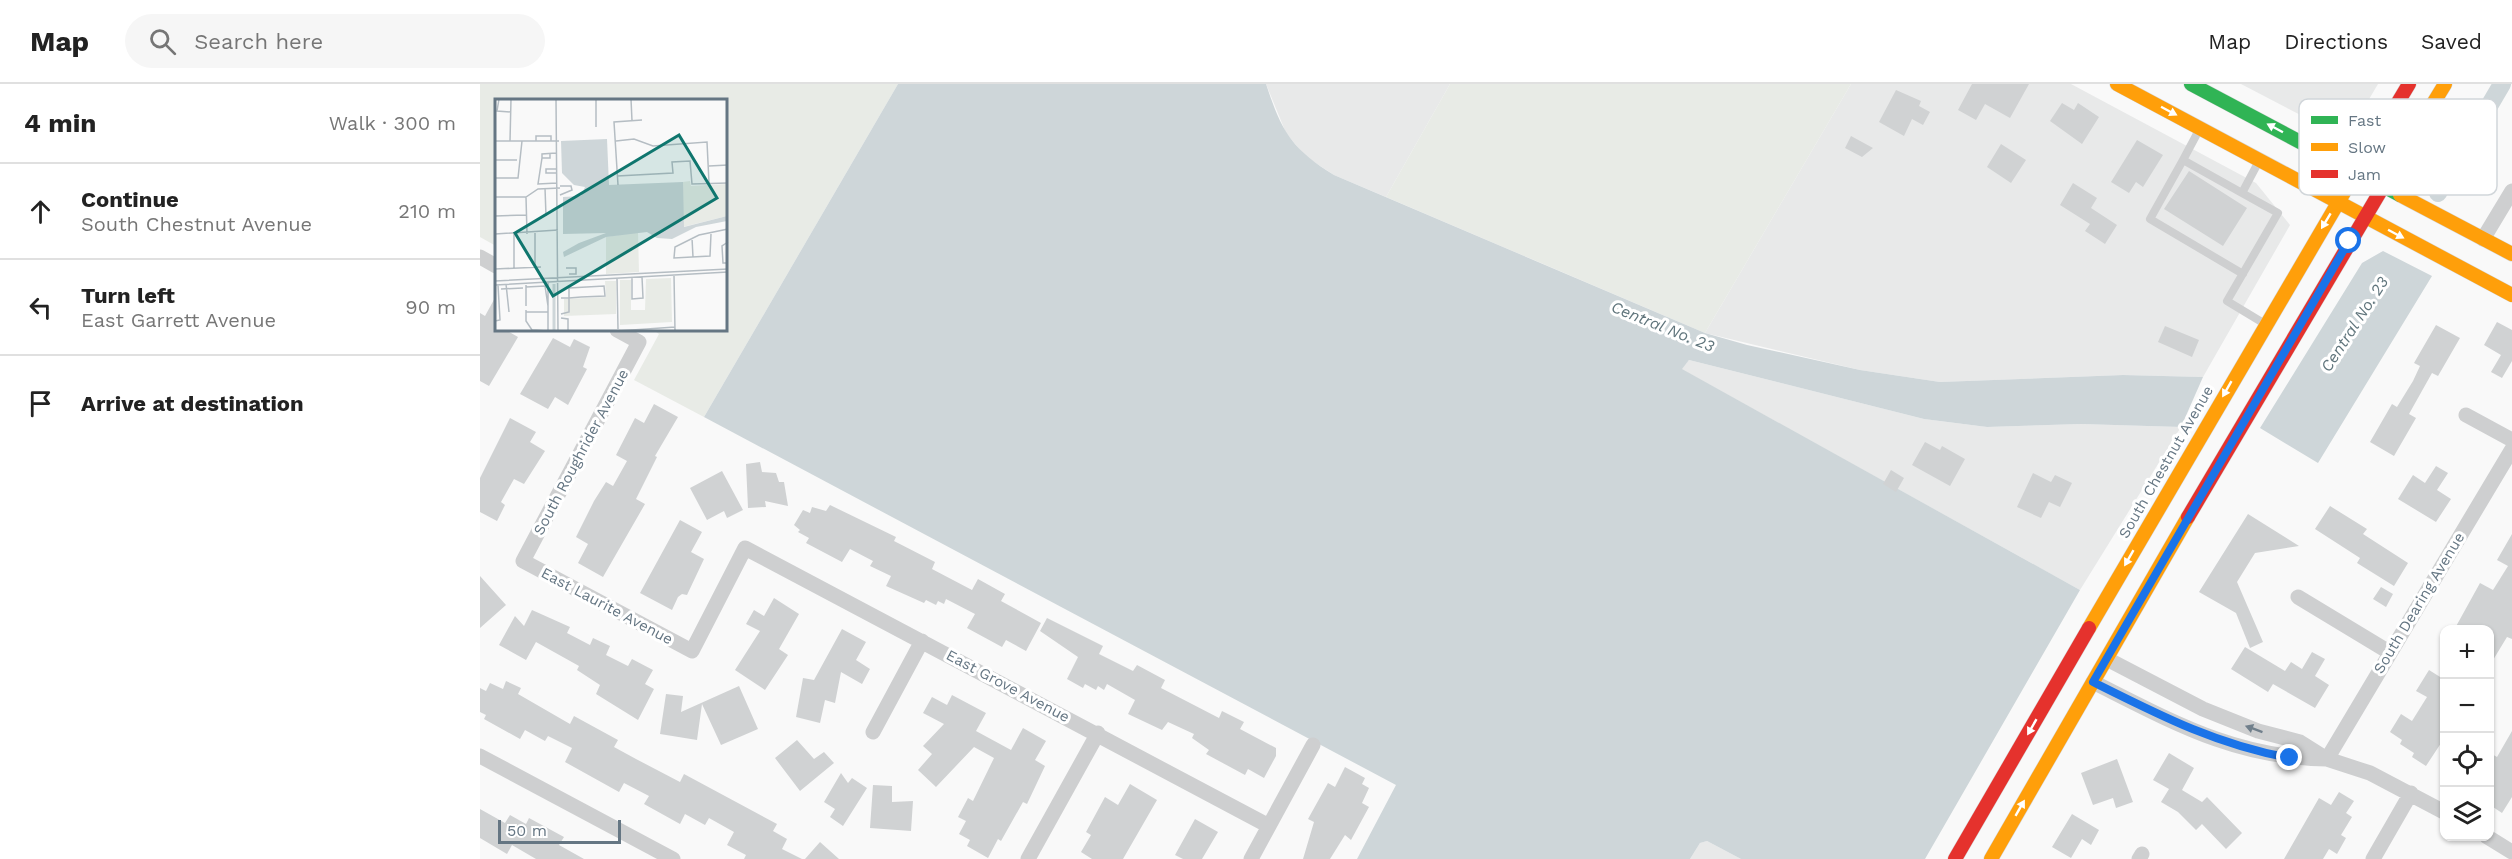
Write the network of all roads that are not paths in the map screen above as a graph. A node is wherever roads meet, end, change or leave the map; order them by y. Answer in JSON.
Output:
{"nodes":[{"id":1,"x":2117,"y":84,"type":"edge"},
{"id":2,"x":2191,"y":84,"type":"edge"},
{"id":3,"x":2409,"y":84,"type":"edge"},
{"id":4,"x":2445,"y":84,"type":"edge"},
{"id":5,"x":2400,"y":99,"type":"edge"},
{"id":6,"x":2436,"y":99,"type":"edge"},
{"id":7,"x":2200,"y":128,"type":"junction"},
{"id":8,"x":2299,"y":141,"type":"edge"},
{"id":9,"x":2183,"y":160,"type":"junction"},
{"id":10,"x":2260,"y":160,"type":"junction"},
{"id":11,"x":2299,"y":181,"type":"edge"},
{"id":12,"x":2512,"y":191,"type":"edge"},
{"id":13,"x":2242,"y":193,"type":"junction"},
{"id":14,"x":2325,"y":195,"type":"edge"},
{"id":15,"x":2342,"y":195,"type":"edge"},
{"id":16,"x":2377,"y":195,"type":"edge"},
{"id":17,"x":2400,"y":195,"type":"edge"},
{"id":18,"x":2338,"y":202,"type":"junction"},
{"id":19,"x":2364,"y":216,"type":"junction"},
{"id":20,"x":2483,"y":239,"type":"junction"},
{"id":21,"x":2512,"y":255,"type":"edge"},
{"id":22,"x":480,"y":257,"type":"edge"},
{"id":23,"x":495,"y":265,"type":"edge"},
{"id":24,"x":2243,"y":274,"type":"junction"},
{"id":25,"x":2512,"y":295,"type":"edge"},
{"id":26,"x":2265,"y":324,"type":"junction"},
{"id":27,"x":621,"y":332,"type":"edge"},
{"id":28,"x":2466,"y":415,"type":"dead end"},
{"id":29,"x":2512,"y":440,"type":"edge"},
{"id":30,"x":2512,"y":449,"type":"edge"},
{"id":31,"x":523,"y":561,"type":"joint"},
{"id":32,"x":2298,"y":597,"type":"dead end"},
{"id":33,"x":922,"y":641,"type":"junction"},
{"id":34,"x":692,"y":651,"type":"joint"},
{"id":35,"x":2389,"y":652,"type":"junction"},
{"id":36,"x":2107,"y":659,"type":"junction"},
{"id":37,"x":2093,"y":682,"type":"junction"},
{"id":38,"x":873,"y":732,"type":"dead end"},
{"id":39,"x":1098,"y":733,"type":"junction"},
{"id":40,"x":1313,"y":745,"type":"dead end"},
{"id":41,"x":480,"y":756,"type":"edge"},
{"id":42,"x":2327,"y":759,"type":"junction"},
{"id":43,"x":2411,"y":793,"type":"junction"},
{"id":44,"x":2440,"y":809,"type":"edge"},
{"id":45,"x":1269,"y":826,"type":"junction"},
{"id":46,"x":2493,"y":841,"type":"edge"},
{"id":47,"x":2512,"y":852,"type":"edge"},
{"id":48,"x":665,"y":857,"type":"edge"},
{"id":49,"x":1028,"y":859,"type":"edge"},
{"id":50,"x":1251,"y":859,"type":"edge"},
{"id":51,"x":1955,"y":859,"type":"edge"},
{"id":52,"x":1991,"y":859,"type":"edge"},
{"id":53,"x":2373,"y":859,"type":"edge"}],
"edges":[{"from":1,"to":7,"type":"main road","one_way":true},
{"from":8,"to":2,"type":"main road","one_way":true},
{"from":3,"to":5,"type":"main road","name":"South Chestnut Avenue"},
{"from":4,"to":6,"type":"main road"},
{"from":7,"to":9,"type":"lane"},
{"from":7,"to":10,"type":"main road"},
{"from":9,"to":13,"type":"lane"},
{"from":9,"to":24,"type":"lane"},
{"from":10,"to":11,"type":"main road"},
{"from":10,"to":13,"type":"lane"},
{"from":12,"to":20,"type":"street"},
{"from":13,"to":24,"type":"lane"},
{"from":14,"to":18,"type":"main road"},
{"from":15,"to":18,"type":"main road","name":"South Chestnut Avenue"},
{"from":16,"to":19,"type":"main road"},
{"from":17,"to":20,"type":"main road"},
{"from":18,"to":19,"type":"main road"},
{"from":18,"to":26,"type":"main road","name":"South Chestnut Avenue","one_way":true},
{"from":19,"to":25,"type":"main road","one_way":true},
{"from":19,"to":36,"type":"main road"},
{"from":20,"to":21,"type":"main road"},
{"from":22,"to":23,"type":"street"},
{"from":24,"to":26,"type":"lane"},
{"from":26,"to":51,"type":"main road","name":"South Chestnut Avenue","one_way":true},
{"from":27,"to":31,"type":"street","name":"South Roughrider Avenue"},
{"from":28,"to":29,"type":"street"},
{"from":30,"to":35,"type":"street","name":"South Dearing Avenue"},
{"from":31,"to":34,"type":"street","name":"East Laurite Avenue"},
{"from":32,"to":35,"type":"street"},
{"from":33,"to":34,"type":"street","name":"East Grove Avenue"},
{"from":33,"to":38,"type":"street"},
{"from":33,"to":39,"type":"street","name":"East Grove Avenue"},
{"from":35,"to":42,"type":"street","name":"South Dearing Avenue"},
{"from":36,"to":37,"type":"main road"},
{"from":42,"to":36,"type":"street","one_way":true},
{"from":37,"to":42,"type":"street"},
{"from":52,"to":37,"type":"main road","one_way":true},
{"from":39,"to":45,"type":"street","name":"East Grove Avenue"},
{"from":39,"to":49,"type":"street"},
{"from":40,"to":45,"type":"street"},
{"from":41,"to":48,"type":"street"},
{"from":42,"to":43,"type":"street"},
{"from":43,"to":44,"type":"street"},
{"from":43,"to":53,"type":"street"},
{"from":45,"to":50,"type":"street"},
{"from":46,"to":47,"type":"street"}]}
